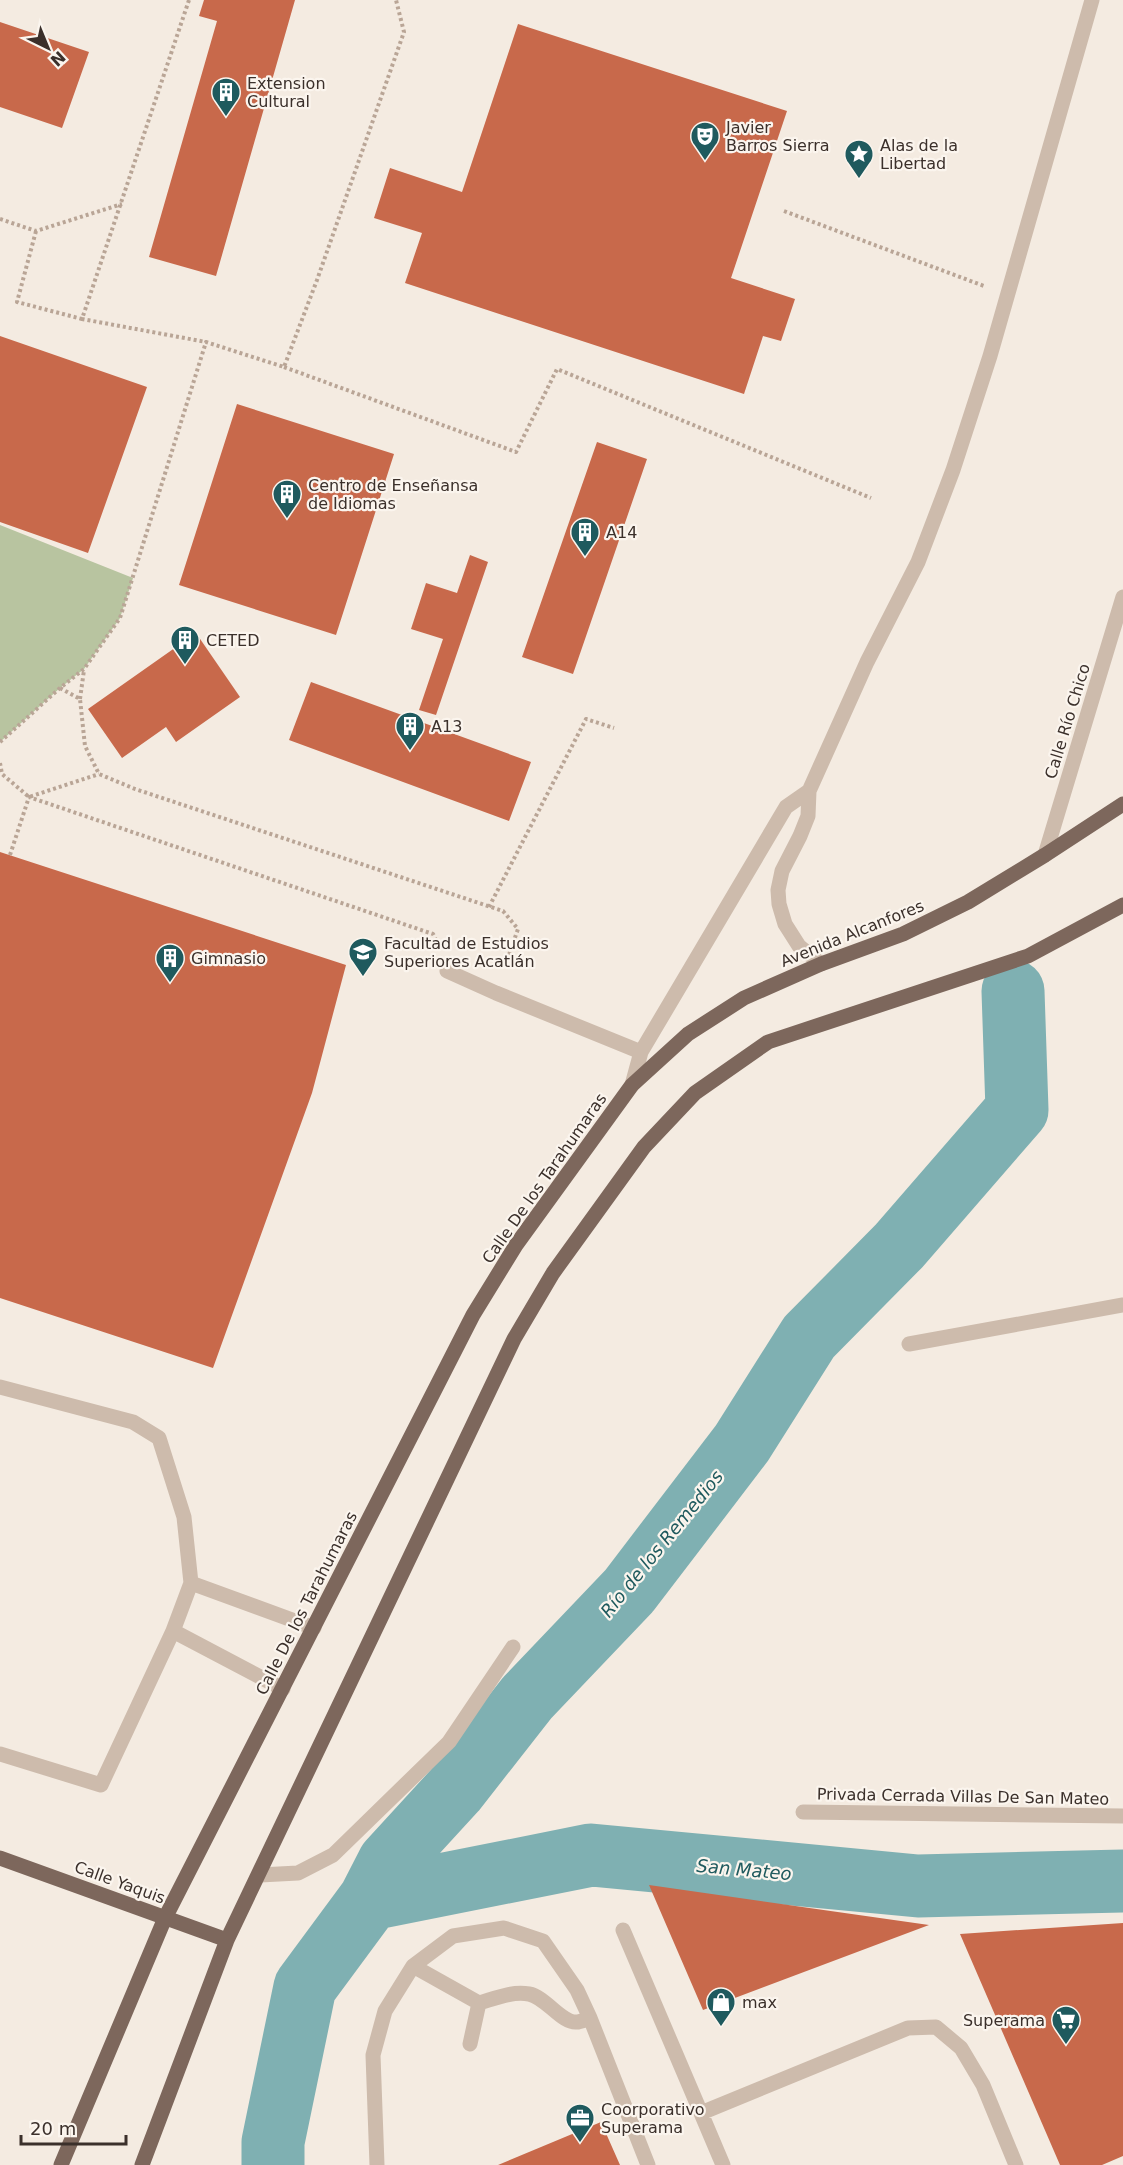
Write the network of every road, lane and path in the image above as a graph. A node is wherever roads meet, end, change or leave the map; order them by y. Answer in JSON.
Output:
{"nodes":[{"id":1,"x":189,"y":0,"type":"edge"},
{"id":2,"x":396,"y":0,"type":"edge"},
{"id":3,"x":1092,"y":0,"type":"edge"},
{"id":4,"x":122,"y":204,"type":"junction"},
{"id":5,"x":784,"y":211,"type":"dead end"},
{"id":6,"x":0,"y":219,"type":"edge"},
{"id":7,"x":36,"y":231,"type":"junction"},
{"id":8,"x":1007,"y":295,"type":"junction"},
{"id":9,"x":82,"y":319,"type":"junction"},
{"id":10,"x":206,"y":342,"type":"junction"},
{"id":11,"x":284,"y":367,"type":"junction"},
{"id":12,"x":871,"y":498,"type":"dead end"},
{"id":13,"x":1123,"y":597,"type":"edge"},
{"id":14,"x":84,"y":669,"type":"junction"},
{"id":15,"x":60,"y":688,"type":"junction"},
{"id":16,"x":80,"y":699,"type":"junction"},
{"id":17,"x":614,"y":728,"type":"dead end"},
{"id":18,"x":0,"y":742,"type":"edge"},
{"id":19,"x":0,"y":763,"type":"edge"},
{"id":20,"x":99,"y":774,"type":"junction"},
{"id":21,"x":809,"y":791,"type":"junction"},
{"id":22,"x":29,"y":797,"type":"junction"},
{"id":23,"x":1123,"y":804,"type":"edge"},
{"id":24,"x":10,"y":855,"type":"dead end"},
{"id":25,"x":1045,"y":855,"type":"junction"},
{"id":26,"x":1123,"y":905,"type":"edge"},
{"id":27,"x":489,"y":907,"type":"junction"},
{"id":28,"x":821,"y":964,"type":"junction"},
{"id":29,"x":450,"y":972,"type":"joint"},
{"id":30,"x":496,"y":993,"type":"junction"},
{"id":31,"x":641,"y":1052,"type":"junction"},
{"id":32,"x":632,"y":1085,"type":"junction"},
{"id":33,"x":1123,"y":1305,"type":"edge"},
{"id":34,"x":909,"y":1344,"type":"dead end"},
{"id":35,"x":0,"y":1387,"type":"edge"},
{"id":36,"x":191,"y":1583,"type":"junction"},
{"id":37,"x":314,"y":1628,"type":"junction"},
{"id":38,"x":172,"y":1631,"type":"junction"},
{"id":39,"x":513,"y":1647,"type":"dead end"},
{"id":40,"x":282,"y":1689,"type":"junction"},
{"id":41,"x":0,"y":1754,"type":"edge"},
{"id":42,"x":803,"y":1812,"type":"dead end"},
{"id":43,"x":1123,"y":1816,"type":"edge"},
{"id":44,"x":0,"y":1858,"type":"edge"},
{"id":45,"x":260,"y":1875,"type":"junction"},
{"id":46,"x":165,"y":1918,"type":"junction"},
{"id":47,"x":623,"y":1930,"type":"dead end"},
{"id":48,"x":227,"y":1940,"type":"junction"},
{"id":49,"x":414,"y":1966,"type":"junction"},
{"id":50,"x":479,"y":2003,"type":"junction"},
{"id":51,"x":590,"y":2018,"type":"junction"},
{"id":52,"x":470,"y":2044,"type":"dead end"},
{"id":53,"x":701,"y":2113,"type":"junction"},
{"id":54,"x":62,"y":2165,"type":"edge"},
{"id":55,"x":142,"y":2165,"type":"edge"},
{"id":56,"x":377,"y":2165,"type":"edge"},
{"id":57,"x":648,"y":2165,"type":"edge"},
{"id":58,"x":723,"y":2165,"type":"edge"},
{"id":59,"x":1017,"y":2165,"type":"edge"}],
"edges":[{"from":1,"to":4,"type":"path"},
{"from":2,"to":11,"type":"path"},
{"from":3,"to":8,"type":"street"},
{"from":4,"to":7,"type":"path"},
{"from":4,"to":9,"type":"path"},
{"from":5,"to":8,"type":"path"},
{"from":6,"to":7,"type":"path"},
{"from":7,"to":9,"type":"path"},
{"from":8,"to":21,"type":"street"},
{"from":9,"to":10,"type":"path"},
{"from":10,"to":11,"type":"path"},
{"from":10,"to":14,"type":"path"},
{"from":11,"to":12,"type":"path"},
{"from":13,"to":25,"type":"street","name":"Calle Río Chico"},
{"from":14,"to":15,"type":"path"},
{"from":14,"to":16,"type":"path"},
{"from":15,"to":16,"type":"path"},
{"from":15,"to":18,"type":"path"},
{"from":16,"to":20,"type":"path"},
{"from":17,"to":27,"type":"path"},
{"from":19,"to":22,"type":"path"},
{"from":20,"to":22,"type":"path"},
{"from":20,"to":27,"type":"path"},
{"from":21,"to":28,"type":"street"},
{"from":21,"to":31,"type":"street"},
{"from":22,"to":24,"type":"path"},
{"from":22,"to":29,"type":"path"},
{"from":23,"to":25,"type":"main road","name":"Avenida Alcanfores"},
{"from":25,"to":28,"type":"main road","name":"Avenida Alcanfores"},
{"from":26,"to":45,"type":"main road"},
{"from":27,"to":30,"type":"path"},
{"from":28,"to":32,"type":"main road","name":"Avenida Alcanfores"},
{"from":29,"to":30,"type":"street"},
{"from":30,"to":31,"type":"street"},
{"from":31,"to":32,"type":"street"},
{"from":32,"to":37,"type":"main road","name":"Calle De los Tarahumaras"},
{"from":33,"to":34,"type":"street"},
{"from":35,"to":36,"type":"street"},
{"from":36,"to":37,"type":"street"},
{"from":36,"to":38,"type":"street"},
{"from":37,"to":40,"type":"main road","name":"Calle De los Tarahumaras"},
{"from":38,"to":40,"type":"street"},
{"from":38,"to":41,"type":"street"},
{"from":39,"to":45,"type":"street"},
{"from":40,"to":46,"type":"main road","name":"Calle De los Tarahumaras"},
{"from":42,"to":43,"type":"street","name":"Privada Cerrada Villas De San Mateo"},
{"from":44,"to":46,"type":"main road","name":"Calle Yaquis"},
{"from":45,"to":48,"type":"main road"},
{"from":46,"to":48,"type":"main road","name":"Calle Yaquis"},
{"from":46,"to":54,"type":"main road","name":"Calle De los Tarahumaras"},
{"from":47,"to":53,"type":"street"},
{"from":48,"to":55,"type":"main road"},
{"from":49,"to":50,"type":"street"},
{"from":49,"to":51,"type":"street"},
{"from":49,"to":56,"type":"street"},
{"from":50,"to":51,"type":"street"},
{"from":50,"to":52,"type":"street"},
{"from":51,"to":57,"type":"street"},
{"from":53,"to":58,"type":"street"},
{"from":53,"to":59,"type":"street"}]}
